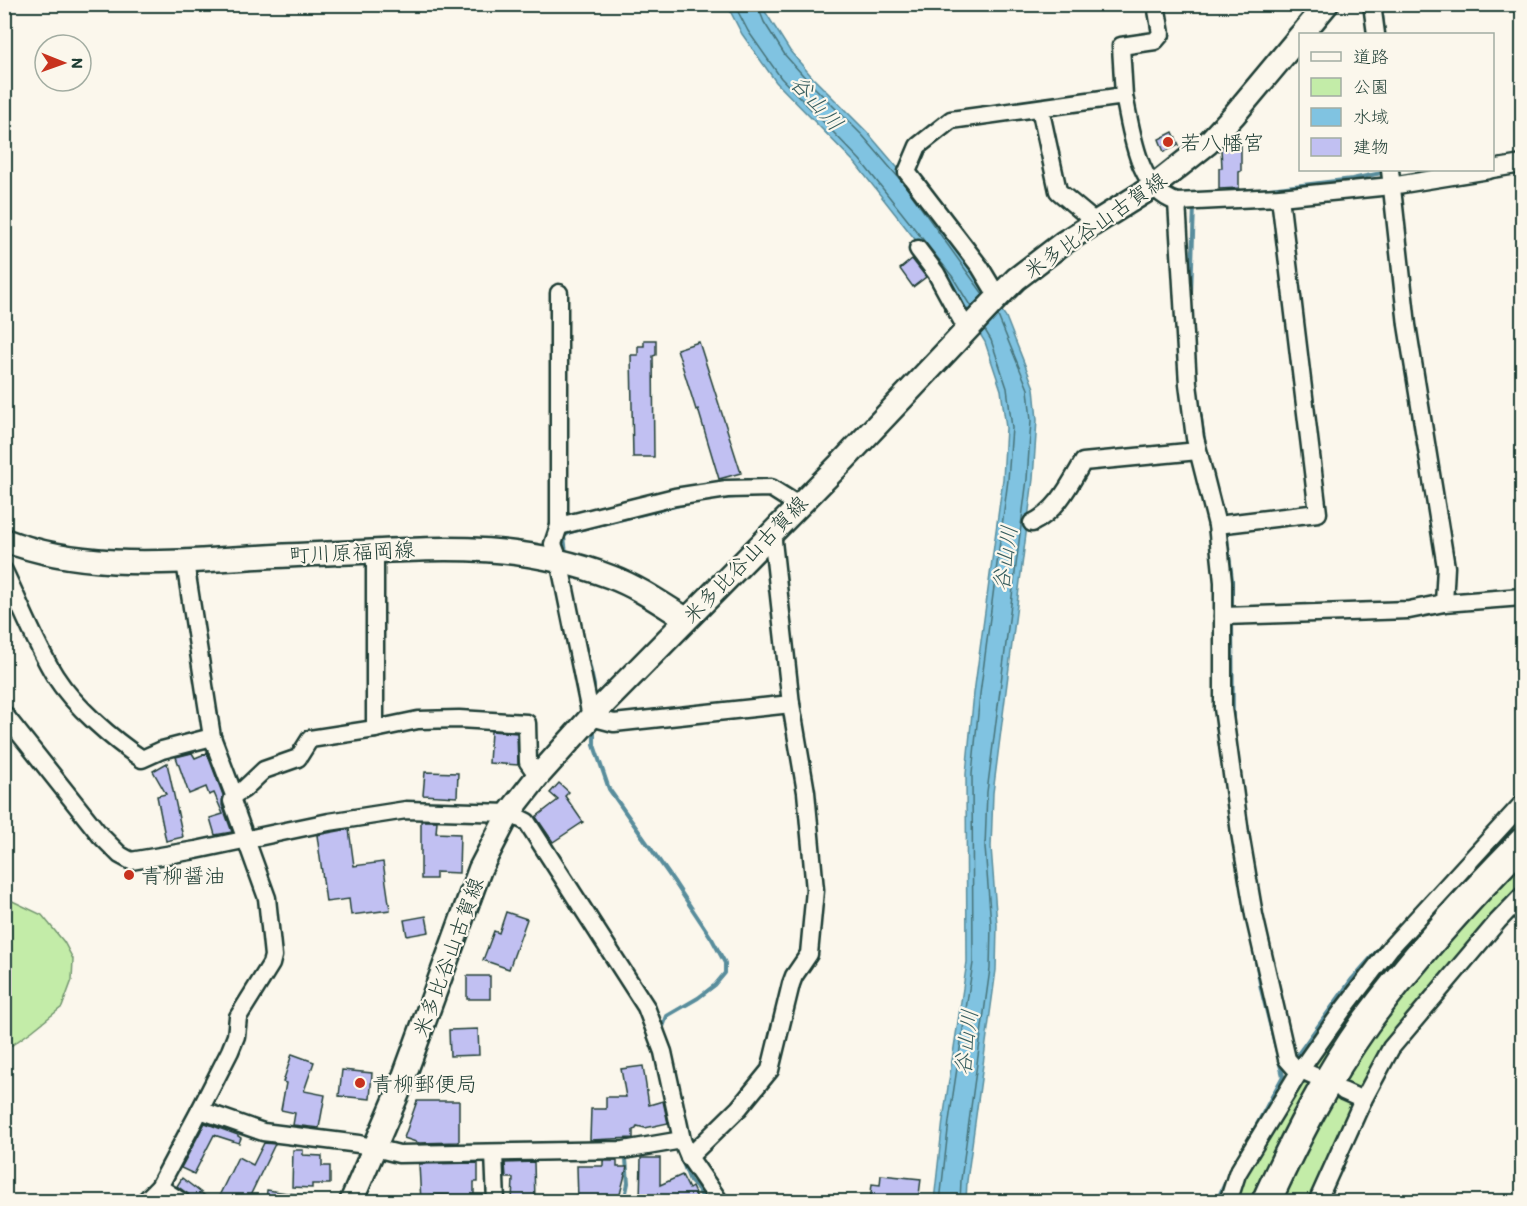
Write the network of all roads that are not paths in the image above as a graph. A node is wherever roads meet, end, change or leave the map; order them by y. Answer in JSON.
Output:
{"nodes":[{"id":1,"x":1156,"y":4,"type":"edge"},
{"id":2,"x":1327,"y":4,"type":"edge"},
{"id":3,"x":1372,"y":4,"type":"edge"},
{"id":4,"x":1303,"y":33,"type":"edge"},
{"id":5,"x":1376,"y":33,"type":"edge"},
{"id":6,"x":1299,"y":37,"type":"edge"},
{"id":7,"x":1124,"y":96,"type":"junction"},
{"id":8,"x":1040,"y":108,"type":"junction"},
{"id":9,"x":1522,"y":164,"type":"edge"},
{"id":10,"x":1494,"y":169,"type":"edge"},
{"id":11,"x":1469,"y":171,"type":"edge"},
{"id":12,"x":1390,"y":178,"type":"edge"},
{"id":13,"x":1154,"y":186,"type":"junction"},
{"id":14,"x":1280,"y":197,"type":"junction"},
{"id":15,"x":1177,"y":202,"type":"junction"},
{"id":16,"x":1095,"y":222,"type":"junction"},
{"id":17,"x":918,"y":249,"type":"dead end"},
{"id":18,"x":559,"y":293,"type":"dead end"},
{"id":19,"x":997,"y":299,"type":"junction"},
{"id":20,"x":967,"y":330,"type":"junction"},
{"id":21,"x":1198,"y":451,"type":"junction"},
{"id":22,"x":798,"y":505,"type":"junction"},
{"id":23,"x":1032,"y":523,"type":"dead end"},
{"id":24,"x":1217,"y":525,"type":"junction"},
{"id":25,"x":559,"y":526,"type":"junction"},
{"id":26,"x":772,"y":532,"type":"junction"},
{"id":27,"x":10,"y":542,"type":"edge"},
{"id":28,"x":375,"y":551,"type":"junction"},
{"id":29,"x":559,"y":561,"type":"junction"},
{"id":30,"x":185,"y":562,"type":"junction"},
{"id":31,"x":4,"y":570,"type":"edge"},
{"id":32,"x":1522,"y":597,"type":"edge"},
{"id":33,"x":1444,"y":603,"type":"junction"},
{"id":34,"x":1223,"y":616,"type":"junction"},
{"id":35,"x":686,"y":619,"type":"junction"},
{"id":36,"x":791,"y":704,"type":"junction"},
{"id":37,"x":4,"y":714,"type":"edge"},
{"id":38,"x":591,"y":717,"type":"junction"},
{"id":39,"x":375,"y":729,"type":"junction"},
{"id":40,"x":212,"y":737,"type":"junction"},
{"id":41,"x":538,"y":776,"type":"junction"},
{"id":42,"x":234,"y":795,"type":"junction"},
{"id":43,"x":1522,"y":804,"type":"edge"},
{"id":44,"x":510,"y":813,"type":"junction"},
{"id":45,"x":246,"y":839,"type":"junction"},
{"id":46,"x":1522,"y":843,"type":"edge"},
{"id":47,"x":1522,"y":854,"type":"edge"},
{"id":48,"x":1522,"y":896,"type":"edge"},
{"id":49,"x":1301,"y":1069,"type":"junction"},
{"id":50,"x":1317,"y":1077,"type":"dead end"},
{"id":51,"x":1343,"y":1091,"type":"dead end"},
{"id":52,"x":1363,"y":1100,"type":"junction"},
{"id":53,"x":200,"y":1110,"type":"junction"},
{"id":54,"x":682,"y":1140,"type":"junction"},
{"id":55,"x":375,"y":1149,"type":"junction"},
{"id":56,"x":494,"y":1153,"type":"junction"},
{"id":57,"x":689,"y":1157,"type":"junction"},
{"id":58,"x":159,"y":1187,"type":"junction"},
{"id":59,"x":144,"y":1202,"type":"edge"},
{"id":60,"x":182,"y":1202,"type":"edge"},
{"id":61,"x":351,"y":1202,"type":"edge"},
{"id":62,"x":496,"y":1202,"type":"edge"},
{"id":63,"x":720,"y":1202,"type":"edge"},
{"id":64,"x":1227,"y":1202,"type":"edge"},
{"id":65,"x":1266,"y":1202,"type":"edge"},
{"id":66,"x":1275,"y":1202,"type":"edge"},
{"id":67,"x":1317,"y":1202,"type":"edge"}],
"edges":[{"from":1,"to":7,"type":"street"},
{"from":2,"to":4,"type":"main road","name":"米多比谷山古賀線"},
{"from":3,"to":5,"type":"street"},
{"from":6,"to":13,"type":"main road","name":"米多比谷山古賀線"},
{"from":7,"to":8,"type":"street"},
{"from":7,"to":13,"type":"street"},
{"from":8,"to":16,"type":"street"},
{"from":8,"to":19,"type":"street"},
{"from":9,"to":10,"type":"street"},
{"from":11,"to":12,"type":"street"},
{"from":12,"to":14,"type":"street"},
{"from":12,"to":33,"type":"street"},
{"from":13,"to":15,"type":"street"},
{"from":13,"to":16,"type":"main road","name":"米多比谷山古賀線"},
{"from":14,"to":15,"type":"street"},
{"from":14,"to":24,"type":"street"},
{"from":15,"to":21,"type":"street"},
{"from":16,"to":19,"type":"main road","name":"米多比谷山古賀線"},
{"from":17,"to":20,"type":"street"},
{"from":18,"to":25,"type":"street"},
{"from":19,"to":20,"type":"main road","name":"米多比谷山古賀線"},
{"from":20,"to":22,"type":"main road","name":"米多比谷山古賀線"},
{"from":21,"to":23,"type":"street"},
{"from":21,"to":24,"type":"street"},
{"from":22,"to":25,"type":"street"},
{"from":22,"to":26,"type":"main road","name":"米多比谷山古賀線"},
{"from":24,"to":34,"type":"street"},
{"from":25,"to":29,"type":"street"},
{"from":26,"to":35,"type":"main road","name":"米多比谷山古賀線"},
{"from":26,"to":36,"type":"street"},
{"from":27,"to":30,"type":"main road","name":"町川原福岡線"},
{"from":27,"to":31,"type":"street"},
{"from":28,"to":29,"type":"main road","name":"町川原福岡線"},
{"from":28,"to":30,"type":"main road","name":"町川原福岡線"},
{"from":28,"to":39,"type":"street"},
{"from":29,"to":35,"type":"main road","name":"町川原福岡線"},
{"from":29,"to":38,"type":"street"},
{"from":30,"to":40,"type":"street"},
{"from":31,"to":40,"type":"street"},
{"from":32,"to":33,"type":"street"},
{"from":33,"to":34,"type":"street"},
{"from":34,"to":49,"type":"street"},
{"from":35,"to":38,"type":"main road","name":"米多比谷山古賀線"},
{"from":36,"to":38,"type":"street"},
{"from":36,"to":57,"type":"street"},
{"from":37,"to":45,"type":"street"},
{"from":38,"to":41,"type":"main road","name":"米多比谷山古賀線"},
{"from":39,"to":41,"type":"street"},
{"from":39,"to":42,"type":"street"},
{"from":40,"to":42,"type":"street"},
{"from":41,"to":44,"type":"main road","name":"米多比谷山古賀線"},
{"from":42,"to":45,"type":"street"},
{"from":43,"to":49,"type":"street"},
{"from":44,"to":45,"type":"street"},
{"from":44,"to":54,"type":"street"},
{"from":44,"to":55,"type":"main road","name":"米多比谷山古賀線"},
{"from":45,"to":53,"type":"street"},
{"from":46,"to":65,"type":"highway"},
{"from":47,"to":66,"type":"highway"},
{"from":48,"to":52,"type":"street"},
{"from":49,"to":50,"type":"street"},
{"from":49,"to":64,"type":"street"},
{"from":51,"to":52,"type":"street"},
{"from":52,"to":67,"type":"street"},
{"from":53,"to":55,"type":"street"},
{"from":53,"to":58,"type":"street"},
{"from":54,"to":56,"type":"street"},
{"from":54,"to":57,"type":"street"},
{"from":55,"to":56,"type":"street"},
{"from":55,"to":61,"type":"main road","name":"米多比谷山古賀線"},
{"from":56,"to":62,"type":"street"},
{"from":57,"to":63,"type":"street"},
{"from":58,"to":59,"type":"street"},
{"from":58,"to":60,"type":"street"}]}
